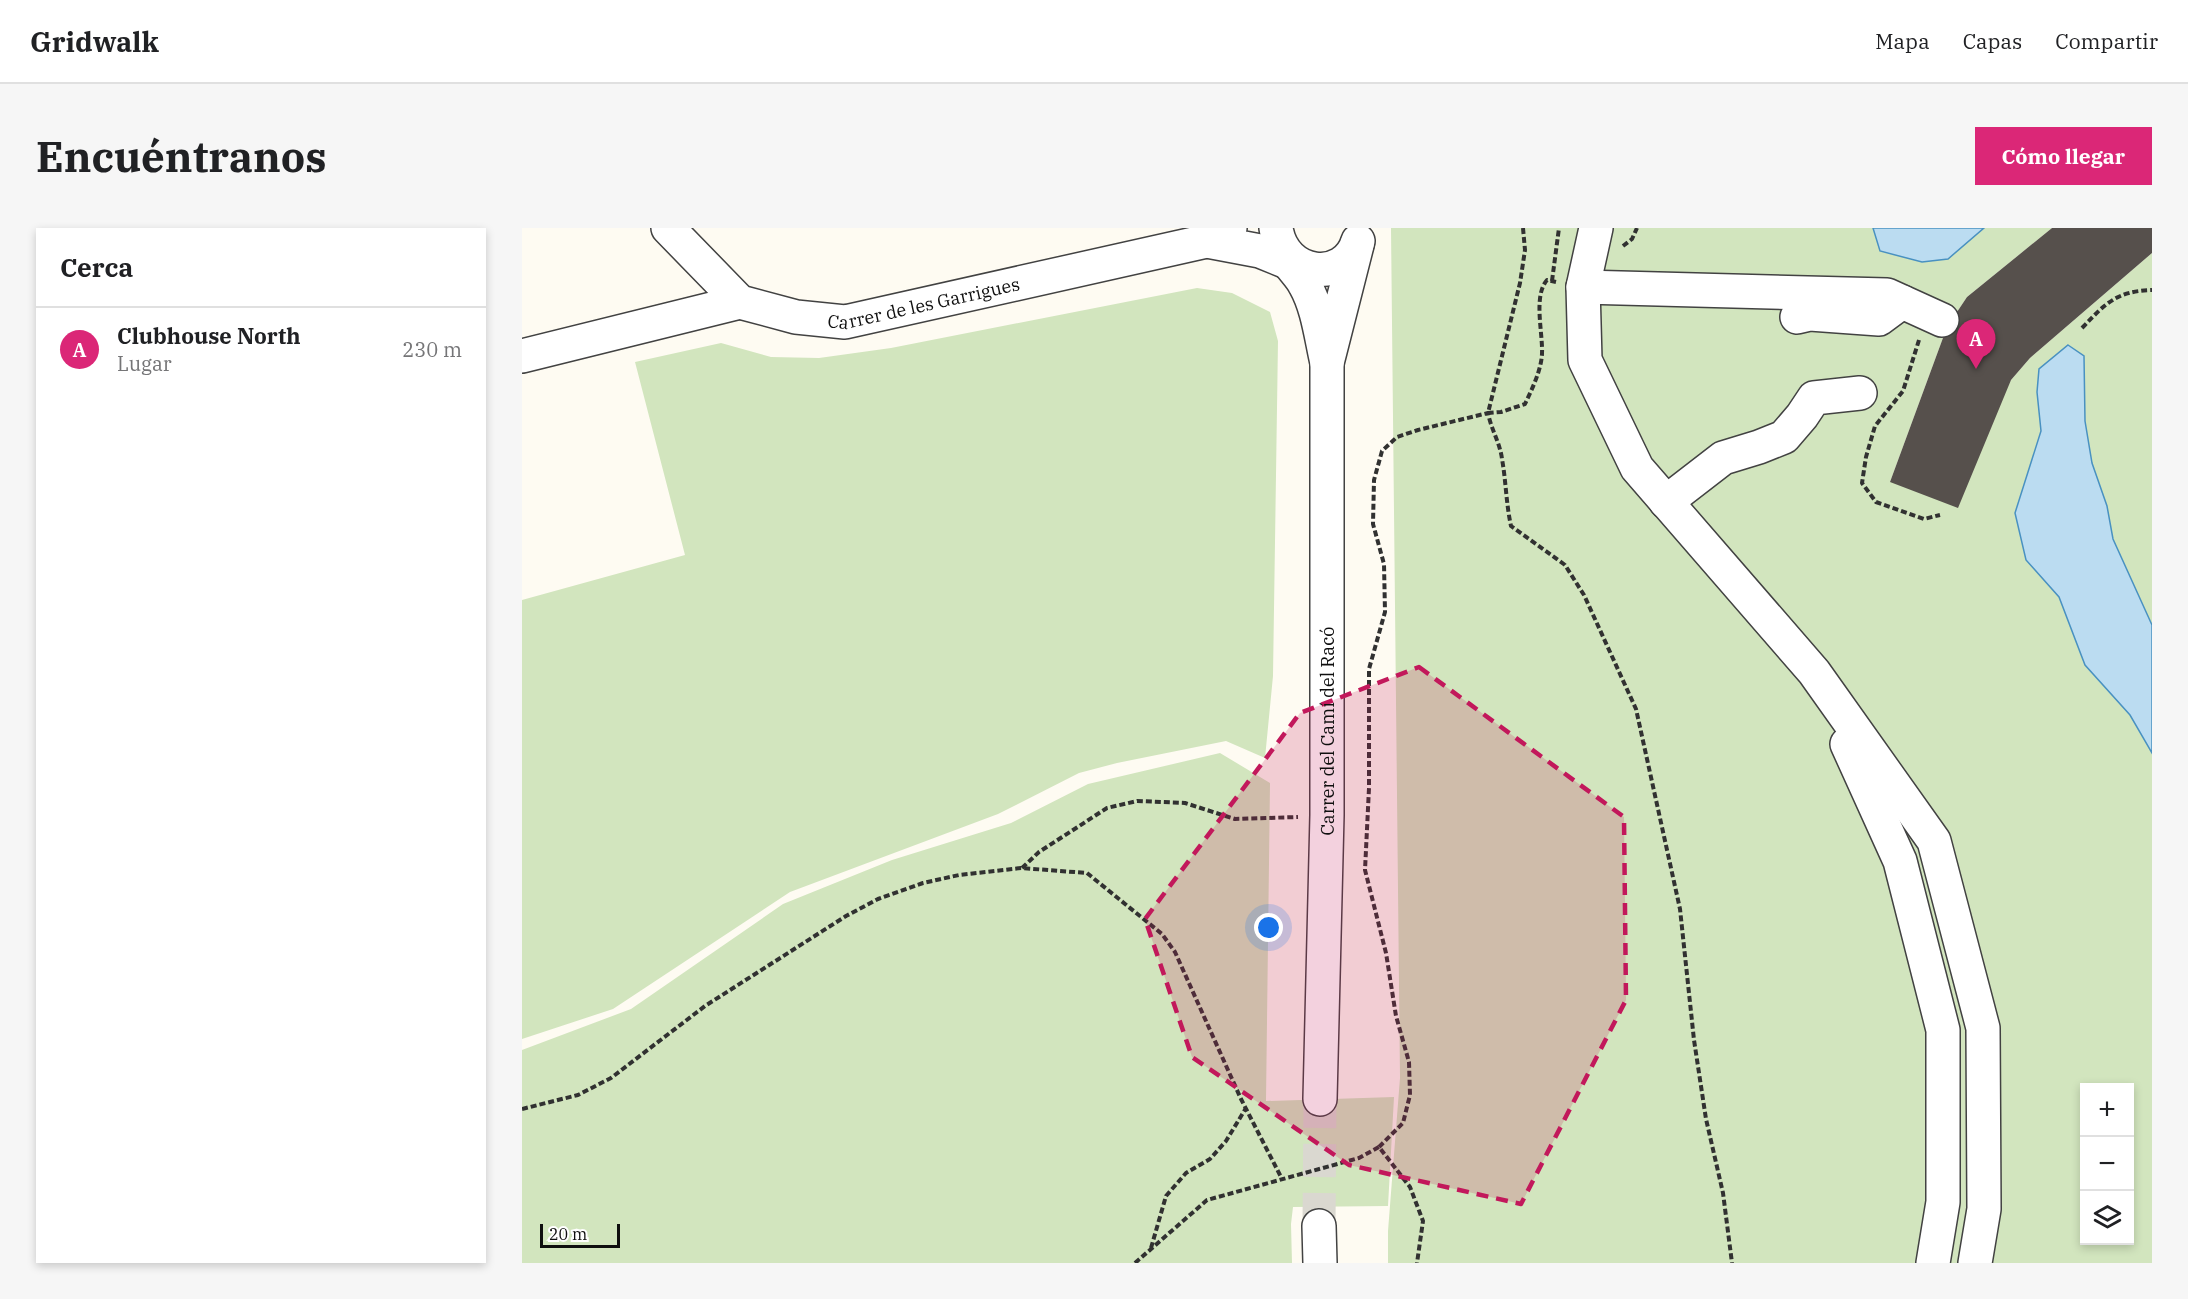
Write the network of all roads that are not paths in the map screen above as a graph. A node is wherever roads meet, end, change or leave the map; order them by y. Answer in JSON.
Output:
{"nodes":[{"id":1,"x":668,"y":228,"type":"edge"},
{"id":2,"x":1596,"y":228,"type":"edge"},
{"id":3,"x":1219,"y":234,"type":"edge"},
{"id":4,"x":1358,"y":237,"type":"edge"},
{"id":5,"x":1285,"y":251,"type":"edge"},
{"id":6,"x":1592,"y":287,"type":"junction"},
{"id":7,"x":740,"y":302,"type":"junction"},
{"id":8,"x":1902,"y":302,"type":"junction"},
{"id":9,"x":1797,"y":317,"type":"dead end"},
{"id":10,"x":1942,"y":320,"type":"road end"},
{"id":11,"x":522,"y":356,"type":"edge"},
{"id":12,"x":1327,"y":363,"type":"junction"},
{"id":13,"x":1860,"y":393,"type":"dead end"},
{"id":14,"x":1666,"y":502,"type":"junction"},
{"id":15,"x":1814,"y":672,"type":"junction"},
{"id":16,"x":1320,"y":1099,"type":"tunnel mouth"},
{"id":17,"x":1319,"y":1226,"type":"tunnel mouth"},
{"id":18,"x":1320,"y":1263,"type":"edge"},
{"id":19,"x":1933,"y":1263,"type":"edge"},
{"id":20,"x":1975,"y":1263,"type":"edge"}],
"edges":[{"from":1,"to":7,"type":"street"},
{"from":2,"to":6,"type":"street"},
{"from":3,"to":5,"type":"street","name":"Carrer de les Garrigues"},
{"from":3,"to":7,"type":"street","name":"Carrer de les Garrigues"},
{"from":4,"to":5,"type":"street","name":"Carrer de les Garrigues"},
{"from":4,"to":12,"type":"street","name":"Carrer del Camí del Racó"},
{"from":5,"to":12,"type":"street","name":"Carrer del Camí del Racó"},
{"from":6,"to":8,"type":"street"},
{"from":6,"to":14,"type":"street"},
{"from":7,"to":11,"type":"street"},
{"from":8,"to":9,"type":"street"},
{"from":8,"to":10,"type":"street"},
{"from":12,"to":16,"type":"street","name":"Carrer del Camí del Racó"},
{"from":13,"to":14,"type":"street"},
{"from":14,"to":15,"type":"street"},
{"from":15,"to":19,"type":"street"},
{"from":15,"to":20,"type":"street"},
{"from":17,"to":18,"type":"street"}]}
